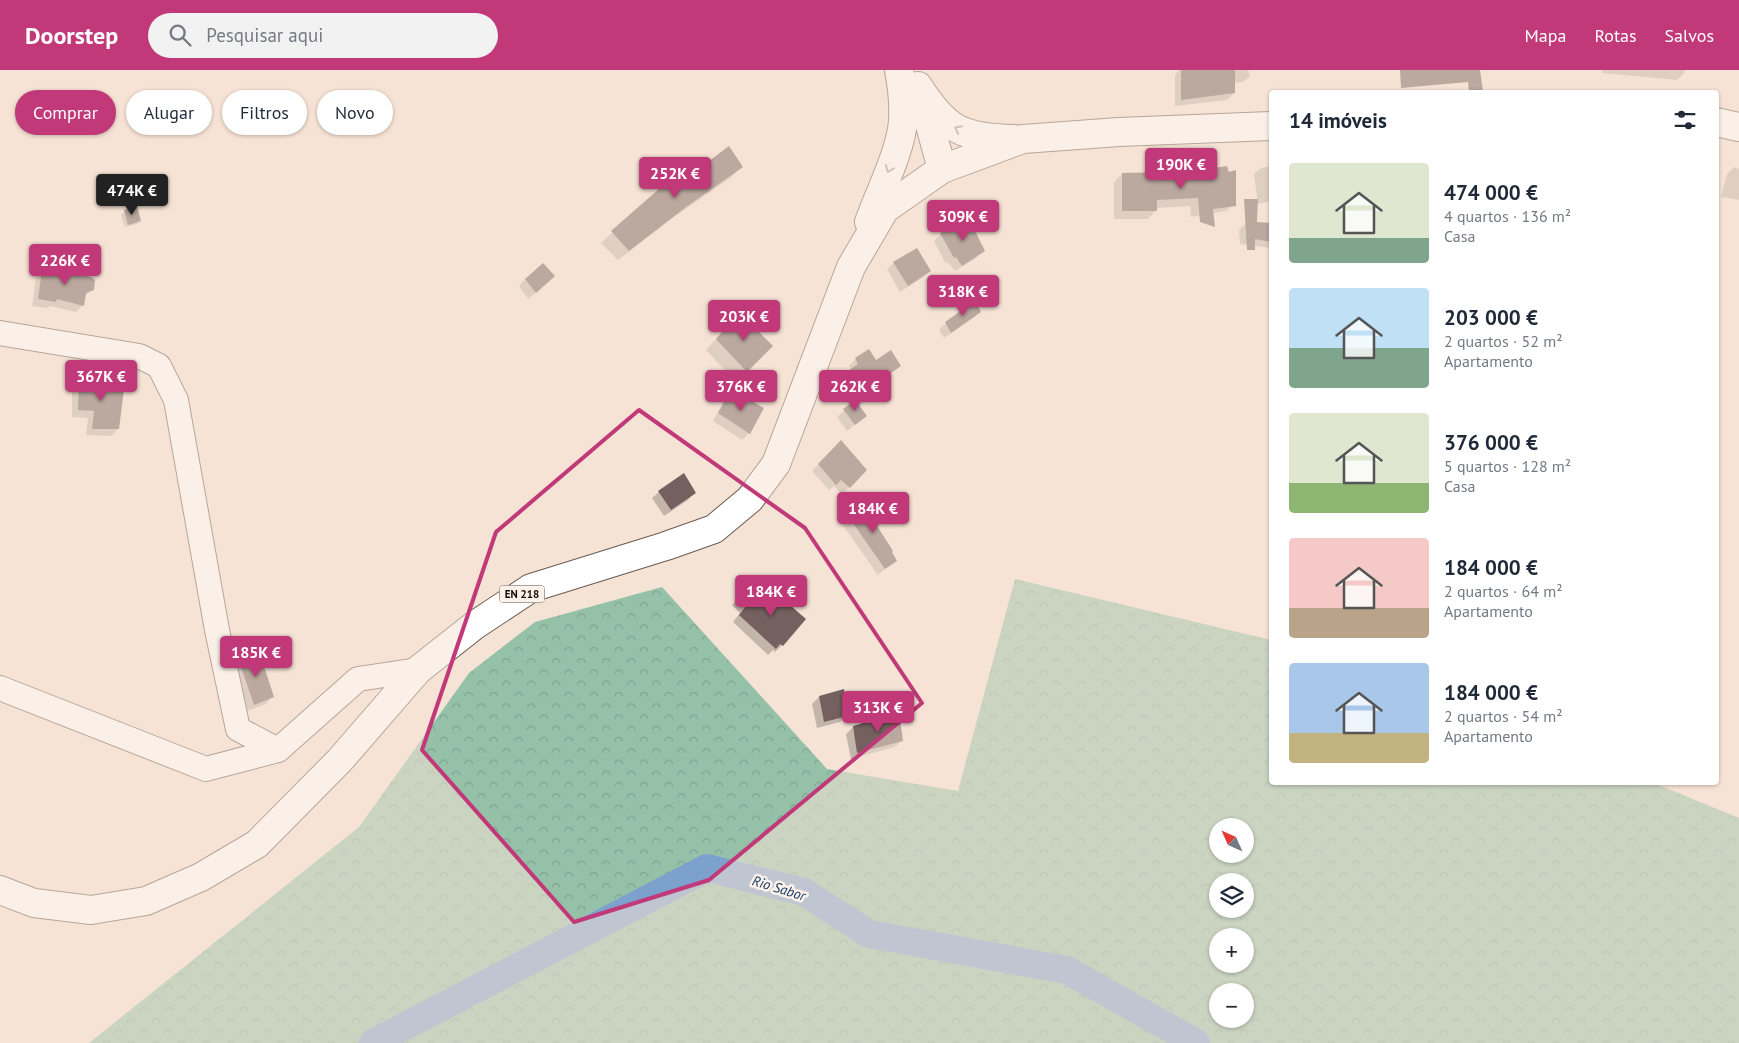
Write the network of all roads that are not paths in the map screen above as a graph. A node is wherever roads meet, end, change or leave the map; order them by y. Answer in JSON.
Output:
{"nodes":[{"id":1,"x":909,"y":75,"type":"edge"},
{"id":2,"x":904,"y":122,"type":"junction"},
{"id":3,"x":1719,"y":123,"type":"edge"},
{"id":4,"x":1269,"y":126,"type":"edge"},
{"id":5,"x":1739,"y":127,"type":"edge"},
{"id":6,"x":1023,"y":139,"type":"junction"},
{"id":7,"x":942,"y":169,"type":"junction"},
{"id":8,"x":851,"y":267,"type":"junction"},
{"id":9,"x":0,"y":333,"type":"edge"},
{"id":10,"x":418,"y":670,"type":"junction"},
{"id":11,"x":0,"y":688,"type":"edge"},
{"id":12,"x":278,"y":750,"type":"junction"},
{"id":13,"x":0,"y":890,"type":"edge"}],
"edges":[{"from":1,"to":2,"type":"main road"},
{"from":6,"to":1,"type":"main road","one_way":true},
{"from":1,"to":7,"type":"main road"},
{"from":2,"to":7,"type":"main road"},
{"from":2,"to":8,"type":"main road","one_way":true},
{"from":3,"to":5,"type":"main road"},
{"from":4,"to":6,"type":"main road","number":"EN 218"},
{"from":6,"to":7,"type":"main road","number":"EN 218"},
{"from":7,"to":8,"type":"main road","number":"EN 218"},
{"from":8,"to":10,"type":"main road","number":"EN 218"},
{"from":9,"to":12,"type":"street"},
{"from":10,"to":12,"type":"street"},
{"from":10,"to":13,"type":"main road","number":"EN 218"},
{"from":11,"to":12,"type":"street"}]}
